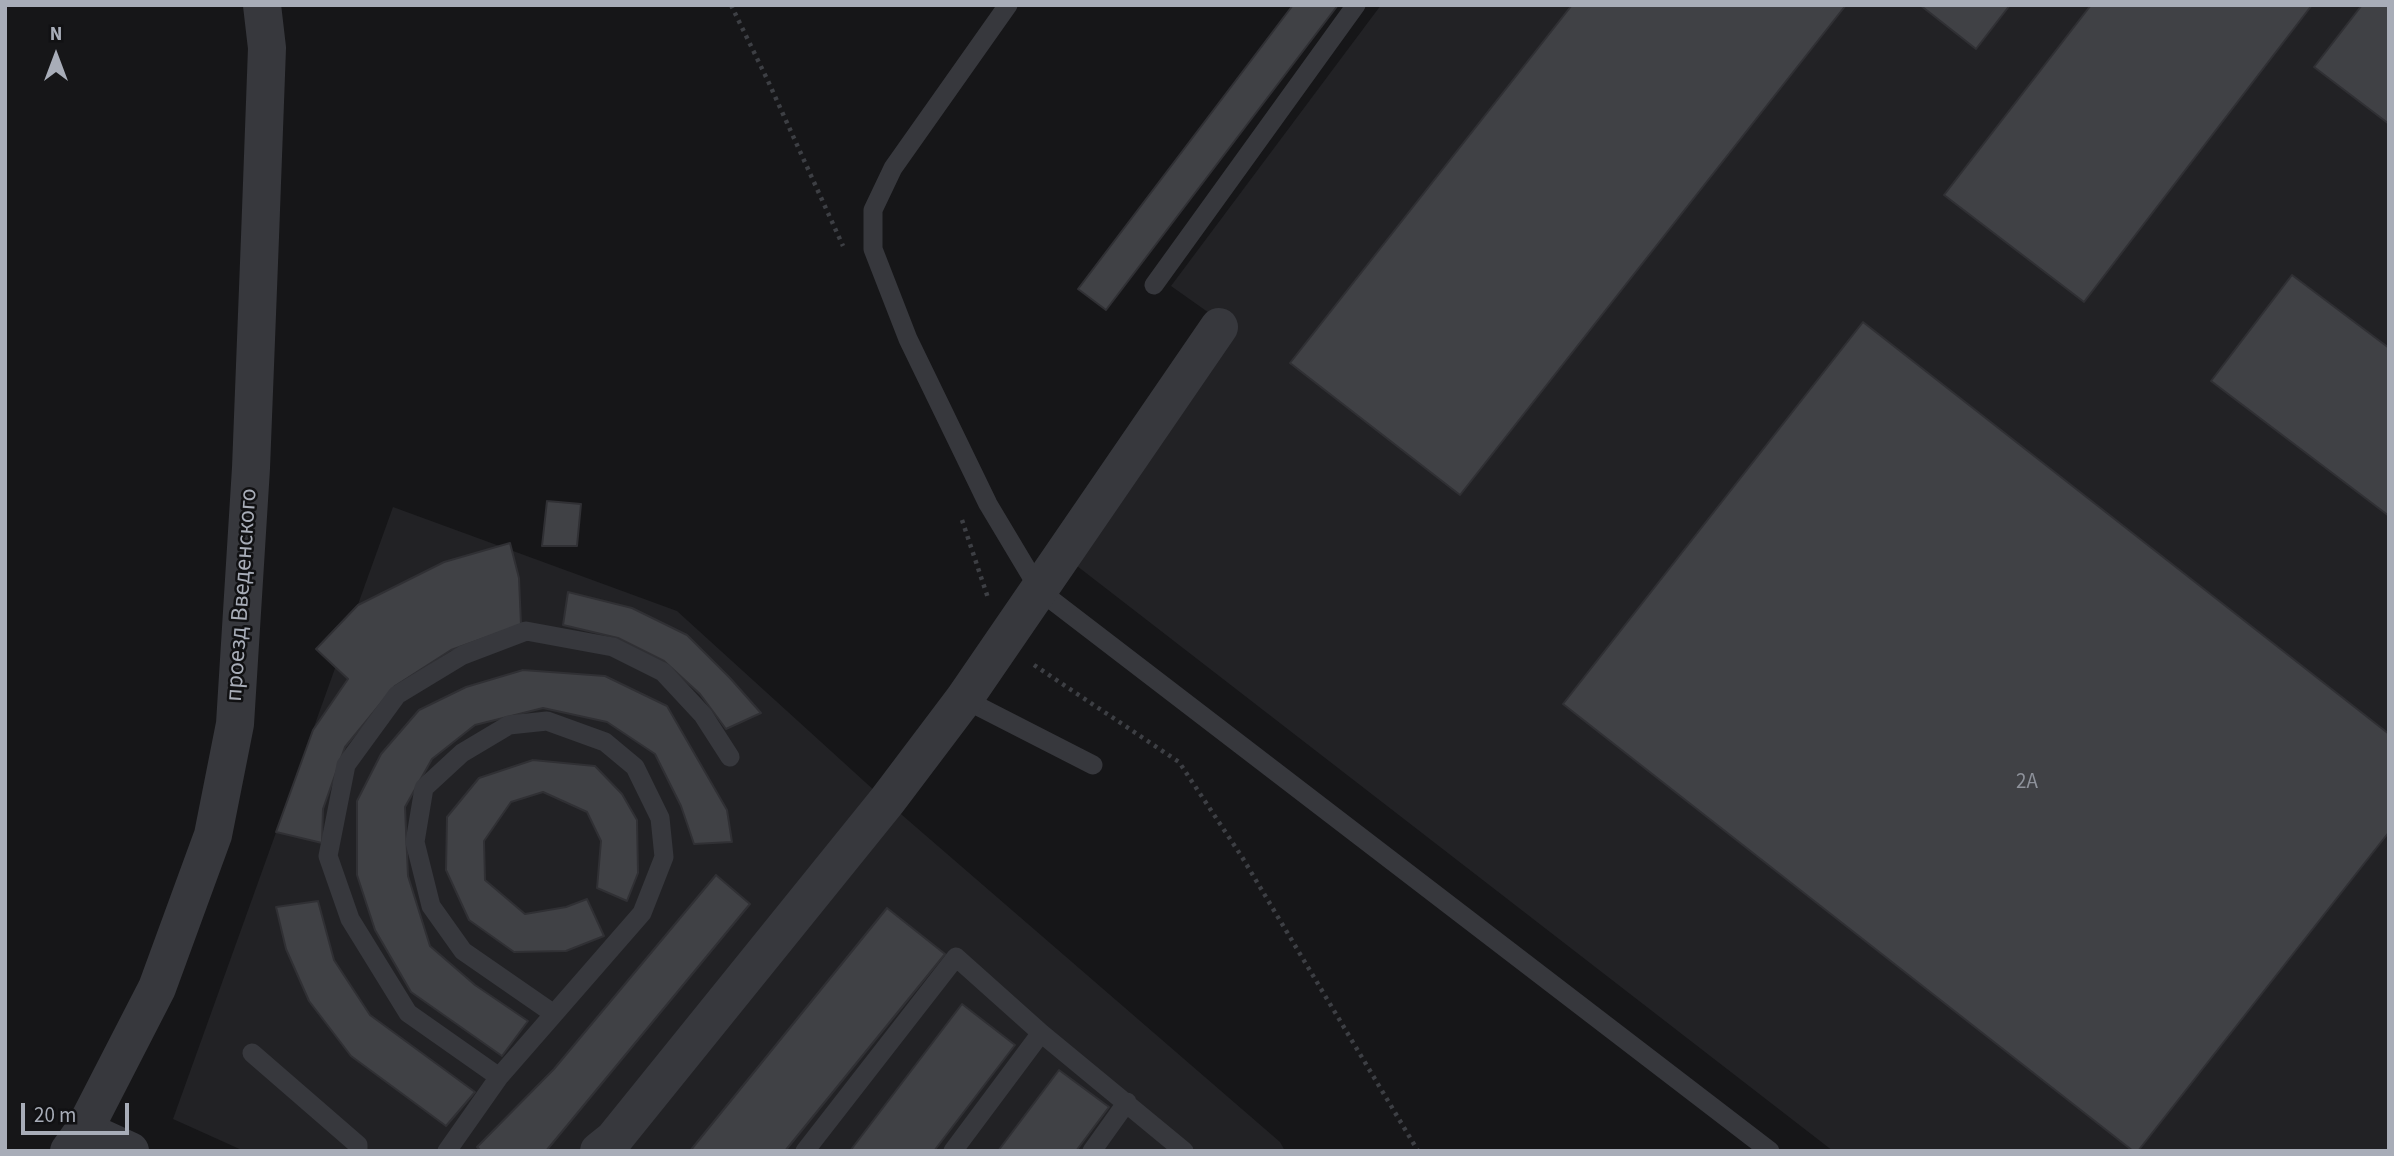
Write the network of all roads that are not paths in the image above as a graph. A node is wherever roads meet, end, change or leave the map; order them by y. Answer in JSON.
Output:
{"nodes":[{"id":1,"x":262,"y":5,"type":"edge"},
{"id":2,"x":1008,"y":5,"type":"edge"},
{"id":3,"x":1356,"y":5,"type":"edge"},
{"id":4,"x":1154,"y":285,"type":"dead end"},
{"id":5,"x":1219,"y":327,"type":"dead end"},
{"id":6,"x":1040,"y":591,"type":"junction"},
{"id":7,"x":964,"y":699,"type":"junction"},
{"id":8,"x":730,"y":757,"type":"dead end"},
{"id":9,"x":1093,"y":765,"type":"dead end"},
{"id":10,"x":554,"y":1014,"type":"junction"},
{"id":11,"x":1041,"y":1033,"type":"junction"},
{"id":12,"x":252,"y":1053,"type":"dead end"},
{"id":13,"x":499,"y":1077,"type":"junction"},
{"id":14,"x":1127,"y":1102,"type":"junction"},
{"id":15,"x":76,"y":1140,"type":"edge"},
{"id":16,"x":130,"y":1151,"type":"edge"},
{"id":17,"x":358,"y":1151,"type":"edge"},
{"id":18,"x":447,"y":1151,"type":"edge"},
{"id":19,"x":599,"y":1151,"type":"edge"},
{"id":20,"x":805,"y":1151,"type":"edge"},
{"id":21,"x":953,"y":1151,"type":"edge"},
{"id":22,"x":1092,"y":1151,"type":"edge"},
{"id":23,"x":1184,"y":1151,"type":"edge"},
{"id":24,"x":1770,"y":1151,"type":"edge"}],
"edges":[{"from":1,"to":15,"type":"street","name":"проезд Введенского"},
{"from":2,"to":6,"type":"lane"},
{"from":3,"to":4,"type":"lane"},
{"from":5,"to":6,"type":"street"},
{"from":6,"to":7,"type":"street"},
{"from":6,"to":24,"type":"lane"},
{"from":7,"to":9,"type":"lane"},
{"from":7,"to":19,"type":"street"},
{"from":8,"to":13,"type":"lane"},
{"from":10,"to":10,"type":"lane"},
{"from":10,"to":13,"type":"lane"},
{"from":11,"to":14,"type":"lane"},
{"from":11,"to":20,"type":"lane"},
{"from":11,"to":21,"type":"lane"},
{"from":12,"to":17,"type":"lane"},
{"from":13,"to":18,"type":"lane"},
{"from":14,"to":22,"type":"lane"},
{"from":14,"to":23,"type":"lane"},
{"from":15,"to":16,"type":"street"}]}
